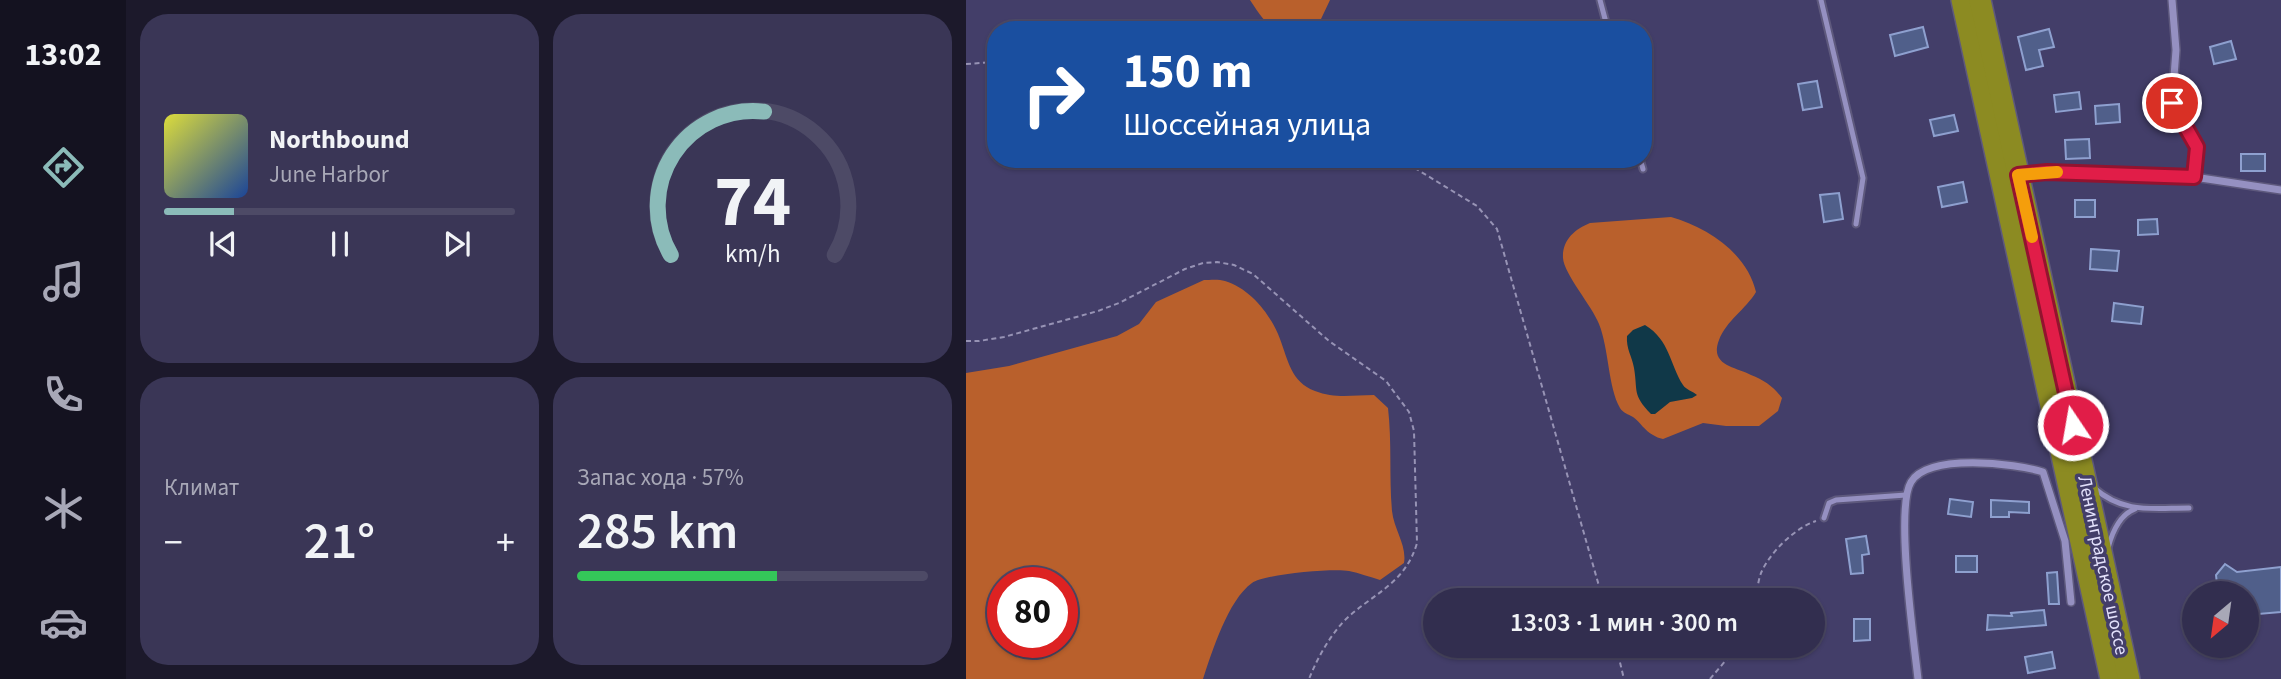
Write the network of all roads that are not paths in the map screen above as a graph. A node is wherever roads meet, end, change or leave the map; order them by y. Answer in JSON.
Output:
{"nodes":[{"id":1,"x":1600,"y":0,"type":"edge"},
{"id":2,"x":1821,"y":0,"type":"edge"},
{"id":3,"x":1962,"y":0,"type":"edge"},
{"id":4,"x":1980,"y":0,"type":"edge"},
{"id":5,"x":2172,"y":0,"type":"edge"},
{"id":6,"x":1606,"y":21,"type":"edge"},
{"id":7,"x":2018,"y":175,"type":"junction"},
{"id":8,"x":2194,"y":177,"type":"junction"},
{"id":9,"x":2281,"y":190,"type":"edge"},
{"id":10,"x":1856,"y":224,"type":"dead end"},
{"id":11,"x":2085,"y":478,"type":"junction"},
{"id":12,"x":1906,"y":495,"type":"junction"},
{"id":13,"x":2137,"y":508,"type":"junction"},
{"id":14,"x":2189,"y":508,"type":"dead end"},
{"id":15,"x":1824,"y":518,"type":"road end"},
{"id":16,"x":2073,"y":540,"type":"junction"},
{"id":17,"x":2105,"y":569,"type":"junction"},
{"id":18,"x":2071,"y":602,"type":"dead end"},
{"id":19,"x":1918,"y":679,"type":"edge"},
{"id":20,"x":2110,"y":679,"type":"edge"},
{"id":21,"x":2129,"y":679,"type":"edge"}],
"edges":[{"from":1,"to":6,"type":"lane"},
{"from":2,"to":10,"type":"lane"},
{"from":3,"to":16,"type":"highway","name":"Ленинградское шоссе"},
{"from":4,"to":7,"type":"highway","name":"Ленинградское шоссе"},
{"from":5,"to":8,"type":"street"},
{"from":7,"to":8,"type":"street"},
{"from":7,"to":11,"type":"highway","name":"Ленинградское шоссе"},
{"from":8,"to":9,"type":"street"},
{"from":11,"to":13,"type":"lane"},
{"from":11,"to":17,"type":"highway","name":"Ленинградское шоссе"},
{"from":12,"to":15,"type":"lane"},
{"from":12,"to":16,"type":"street"},
{"from":12,"to":19,"type":"street"},
{"from":13,"to":14,"type":"lane"},
{"from":13,"to":17,"type":"lane"},
{"from":16,"to":18,"type":"street"},
{"from":16,"to":20,"type":"highway","name":"Ленинградское шоссе"},
{"from":17,"to":21,"type":"highway","name":"Ленинградское шоссе"}]}
